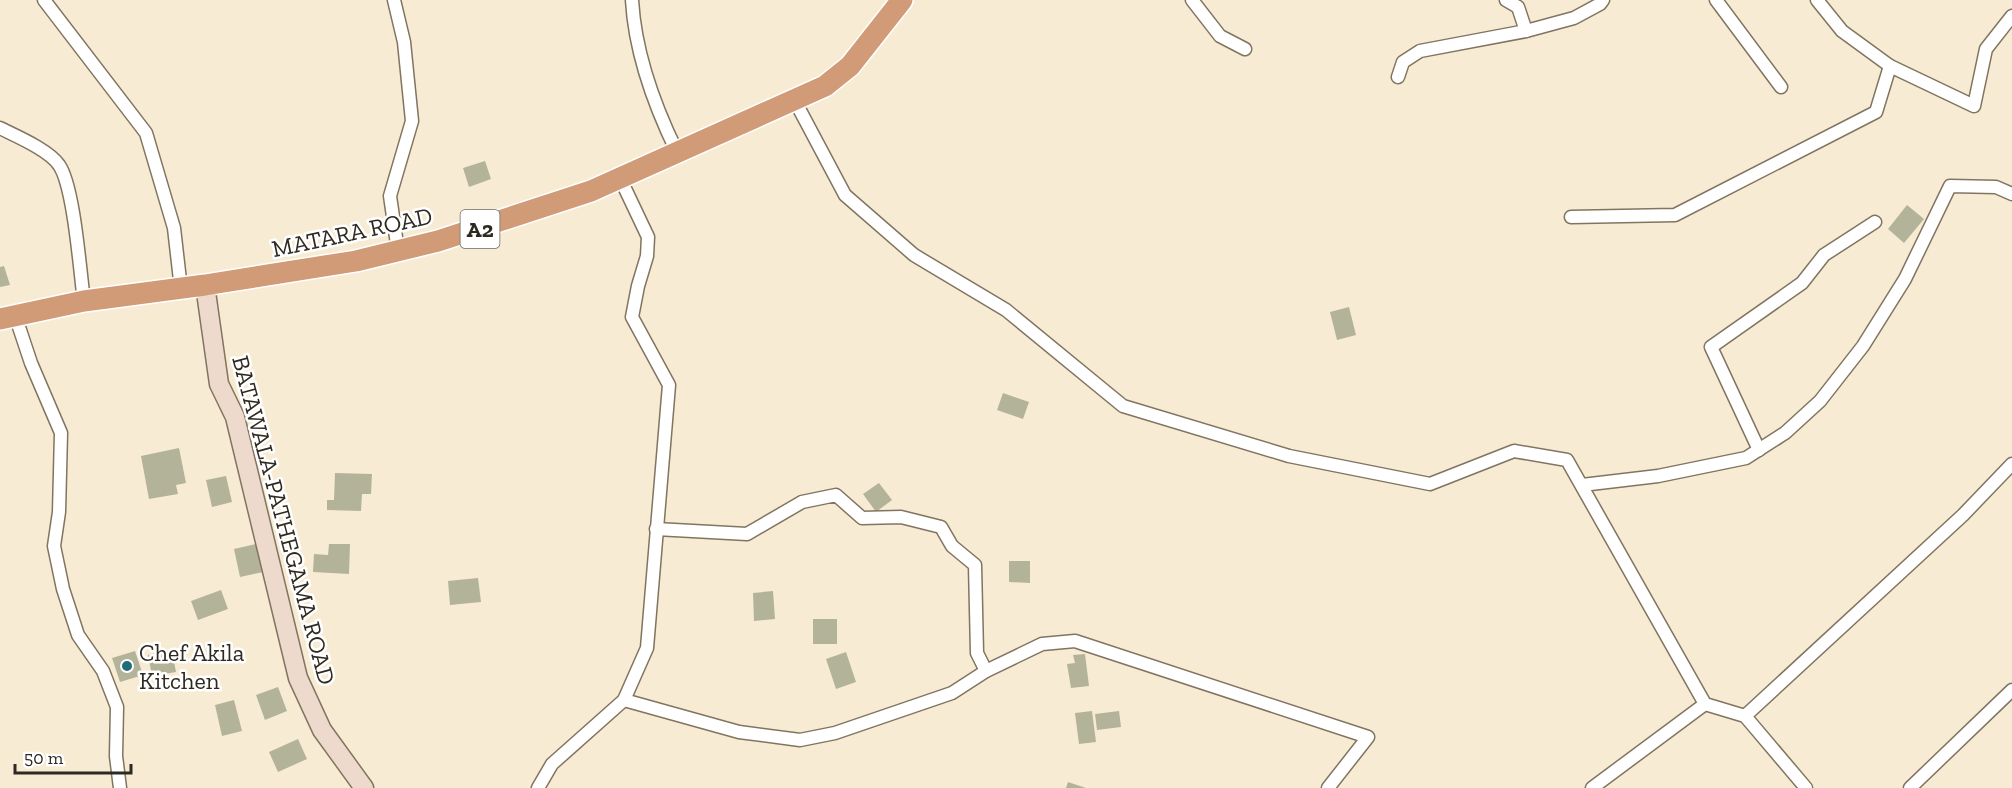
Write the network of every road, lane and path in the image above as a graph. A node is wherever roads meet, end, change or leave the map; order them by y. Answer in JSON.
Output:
{"nodes":[{"id":1,"x":44,"y":0,"type":"edge"},
{"id":2,"x":394,"y":0,"type":"edge"},
{"id":3,"x":632,"y":0,"type":"edge"},
{"id":4,"x":902,"y":0,"type":"edge"},
{"id":5,"x":1192,"y":0,"type":"edge"},
{"id":6,"x":1506,"y":0,"type":"edge"},
{"id":7,"x":1603,"y":0,"type":"edge"},
{"id":8,"x":1716,"y":0,"type":"edge"},
{"id":9,"x":1817,"y":0,"type":"edge"},
{"id":10,"x":2012,"y":16,"type":"edge"},
{"id":11,"x":1526,"y":32,"type":"junction"},
{"id":12,"x":1245,"y":50,"type":"dead end"},
{"id":13,"x":1890,"y":66,"type":"junction"},
{"id":14,"x":1398,"y":76,"type":"dead end"},
{"id":15,"x":1781,"y":87,"type":"dead end"},
{"id":16,"x":795,"y":101,"type":"junction"},
{"id":17,"x":0,"y":128,"type":"edge"},
{"id":18,"x":677,"y":152,"type":"junction"},
{"id":19,"x":620,"y":178,"type":"junction"},
{"id":20,"x":2012,"y":194,"type":"edge"},
{"id":21,"x":1571,"y":217,"type":"dead end"},
{"id":22,"x":1875,"y":222,"type":"dead end"},
{"id":23,"x":398,"y":251,"type":"junction"},
{"id":24,"x":204,"y":285,"type":"junction"},
{"id":25,"x":181,"y":289,"type":"junction"},
{"id":26,"x":84,"y":301,"type":"junction"},
{"id":27,"x":8,"y":317,"type":"edge"},
{"id":28,"x":1759,"y":450,"type":"junction"},
{"id":29,"x":2012,"y":464,"type":"edge"},
{"id":30,"x":1582,"y":485,"type":"junction"},
{"id":31,"x":656,"y":529,"type":"junction"},
{"id":32,"x":986,"y":671,"type":"junction"},
{"id":33,"x":2012,"y":690,"type":"edge"},
{"id":34,"x":624,"y":700,"type":"junction"},
{"id":35,"x":1705,"y":704,"type":"junction"},
{"id":36,"x":1744,"y":716,"type":"junction"},
{"id":37,"x":1800,"y":786,"type":"edge"},
{"id":38,"x":120,"y":788,"type":"edge"},
{"id":39,"x":364,"y":788,"type":"edge"},
{"id":40,"x":538,"y":788,"type":"edge"},
{"id":41,"x":1328,"y":788,"type":"edge"},
{"id":42,"x":1592,"y":788,"type":"edge"},
{"id":43,"x":1910,"y":788,"type":"edge"}],
"edges":[{"from":1,"to":25,"type":"street"},
{"from":2,"to":23,"type":"street"},
{"from":3,"to":18,"type":"street"},
{"from":4,"to":16,"type":"highway","name":"MATARA ROAD","number":"A2"},
{"from":5,"to":12,"type":"street"},
{"from":6,"to":11,"type":"street"},
{"from":7,"to":11,"type":"street"},
{"from":8,"to":15,"type":"street"},
{"from":9,"to":13,"type":"street"},
{"from":10,"to":13,"type":"street"},
{"from":11,"to":14,"type":"street"},
{"from":13,"to":21,"type":"street"},
{"from":16,"to":18,"type":"highway","name":"MATARA ROAD","number":"A2"},
{"from":16,"to":30,"type":"street"},
{"from":17,"to":26,"type":"street"},
{"from":18,"to":19,"type":"highway","name":"MATARA ROAD","number":"A2"},
{"from":19,"to":23,"type":"highway","name":"MATARA ROAD","number":"A2"},
{"from":19,"to":31,"type":"street"},
{"from":20,"to":28,"type":"street"},
{"from":22,"to":28,"type":"street"},
{"from":23,"to":24,"type":"highway","name":"MATARA ROAD","number":"A2"},
{"from":24,"to":25,"type":"highway","name":"MATARA ROAD","number":"A2"},
{"from":24,"to":39,"type":"main road","name":"BATAWALA-PATHEGAMA ROAD"},
{"from":25,"to":26,"type":"highway","name":"MATARA ROAD","number":"A2"},
{"from":26,"to":27,"type":"highway","name":"MATARA ROAD","number":"A2"},
{"from":27,"to":38,"type":"street"},
{"from":28,"to":30,"type":"street"},
{"from":29,"to":36,"type":"street"},
{"from":30,"to":35,"type":"street"},
{"from":31,"to":32,"type":"street"},
{"from":31,"to":34,"type":"street"},
{"from":32,"to":34,"type":"street"},
{"from":32,"to":41,"type":"street"},
{"from":33,"to":43,"type":"street"},
{"from":34,"to":40,"type":"street"},
{"from":35,"to":36,"type":"street"},
{"from":35,"to":42,"type":"street"},
{"from":36,"to":37,"type":"street"}]}
